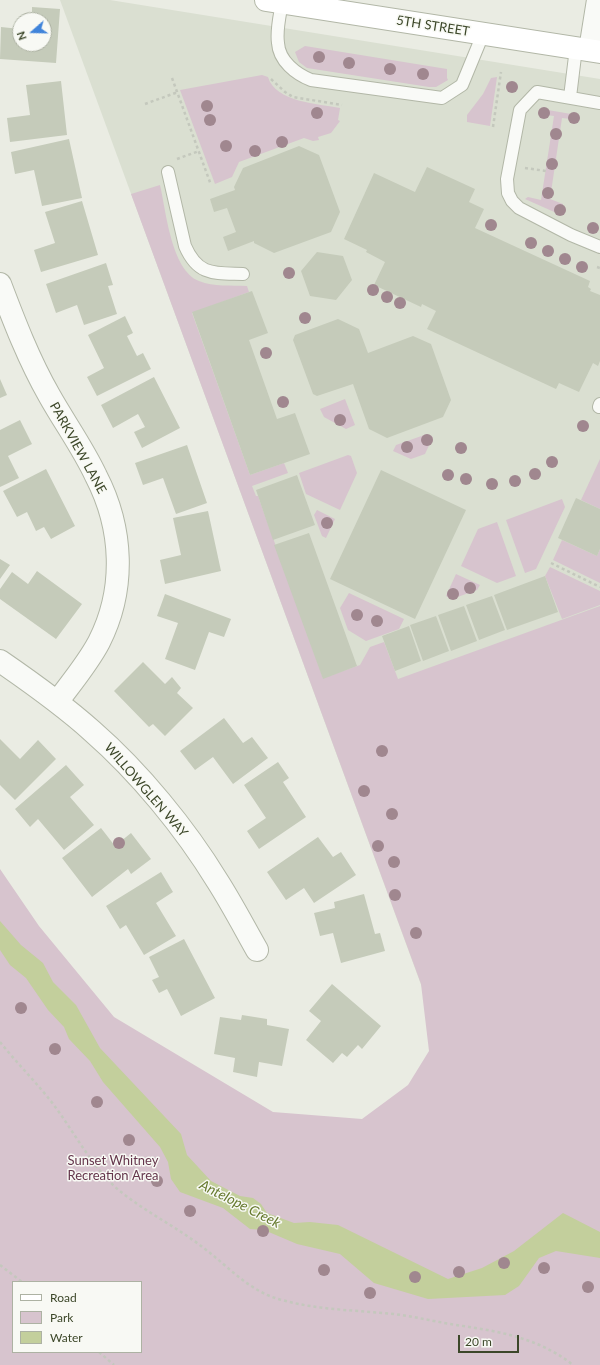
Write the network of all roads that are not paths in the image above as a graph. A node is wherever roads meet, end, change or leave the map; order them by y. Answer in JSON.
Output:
{"nodes":[{"id":1,"x":598,"y":0,"type":"edge"},
{"id":2,"x":274,"y":1,"type":"edge"},
{"id":3,"x":483,"y":34,"type":"junction"},
{"id":4,"x":589,"y":50,"type":"edge"},
{"id":5,"x":570,"y":97,"type":"junction"},
{"id":6,"x":600,"y":103,"type":"edge"},
{"id":7,"x":170,"y":167,"type":"road end"},
{"id":8,"x":600,"y":247,"type":"edge"},
{"id":9,"x":243,"y":274,"type":"dead end"},
{"id":10,"x":0,"y":284,"type":"edge"},
{"id":11,"x":0,"y":661,"type":"edge"},
{"id":12,"x":57,"y":702,"type":"junction"},
{"id":13,"x":257,"y":950,"type":"dead end"}],
"edges":[{"from":1,"to":4,"type":"street"},
{"from":2,"to":3,"type":"street","name":"5TH STREET"},
{"from":2,"to":3,"type":"lane"},
{"from":3,"to":4,"type":"street","name":"5TH STREET"},
{"from":4,"to":5,"type":"lane"},
{"from":5,"to":6,"type":"lane"},
{"from":5,"to":8,"type":"lane"},
{"from":7,"to":9,"type":"lane"},
{"from":10,"to":12,"type":"street","name":"PARKVIEW LANE"},
{"from":11,"to":12,"type":"street","name":"WILLOWGLEN WAY"},
{"from":12,"to":13,"type":"street","name":"WILLOWGLEN WAY"}]}
